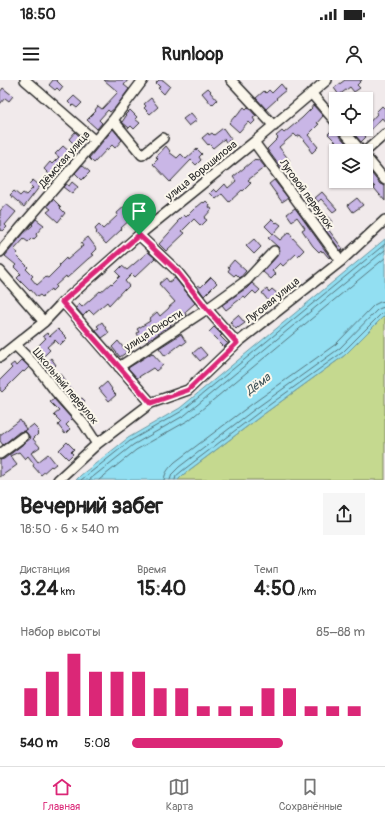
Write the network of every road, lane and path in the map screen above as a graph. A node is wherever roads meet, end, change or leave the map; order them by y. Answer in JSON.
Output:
{"nodes":[{"id":1,"x":25,"y":80,"type":"edge"},
{"id":2,"x":143,"y":80,"type":"edge"},
{"id":3,"x":231,"y":80,"type":"edge"},
{"id":4,"x":327,"y":80,"type":"edge"},
{"id":5,"x":311,"y":93,"type":"junction"},
{"id":6,"x":329,"y":114,"type":"edge"},
{"id":7,"x":113,"y":120,"type":"junction"},
{"id":8,"x":274,"y":126,"type":"junction"},
{"id":9,"x":385,"y":134,"type":"edge"},
{"id":10,"x":348,"y":136,"type":"edge"},
{"id":11,"x":163,"y":138,"type":"dead end"},
{"id":12,"x":95,"y":141,"type":"junction"},
{"id":13,"x":254,"y":142,"type":"junction"},
{"id":14,"x":355,"y":144,"type":"edge"},
{"id":15,"x":373,"y":145,"type":"edge"},
{"id":16,"x":373,"y":165,"type":"edge"},
{"id":17,"x":385,"y":180,"type":"edge"},
{"id":18,"x":385,"y":220,"type":"edge"},
{"id":19,"x":139,"y":235,"type":"junction"},
{"id":20,"x":274,"y":251,"type":"dead end"},
{"id":21,"x":0,"y":252,"type":"edge"},
{"id":22,"x":341,"y":261,"type":"junction"},
{"id":23,"x":0,"y":271,"type":"edge"},
{"id":24,"x":62,"y":302,"type":"junction"},
{"id":25,"x":207,"y":309,"type":"junction"},
{"id":26,"x":44,"y":322,"type":"junction"},
{"id":27,"x":237,"y":343,"type":"junction"},
{"id":28,"x":15,"y":345,"type":"junction"},
{"id":29,"x":0,"y":357,"type":"edge"},
{"id":30,"x":119,"y":367,"type":"junction"},
{"id":31,"x":151,"y":403,"type":"junction"},
{"id":32,"x":23,"y":437,"type":"dead end"},
{"id":33,"x":97,"y":444,"type":"junction"},
{"id":34,"x":0,"y":454,"type":"edge"},
{"id":35,"x":58,"y":480,"type":"edge"}],
"edges":[{"from":1,"to":12,"type":"street"},
{"from":2,"to":7,"type":"street","name":"Дёмская улица"},
{"from":3,"to":8,"type":"street"},
{"from":4,"to":5,"type":"street","name":"улица Ворошилова"},
{"from":5,"to":6,"type":"street"},
{"from":5,"to":8,"type":"street","name":"улица Ворошилова"},
{"from":7,"to":11,"type":"street"},
{"from":7,"to":12,"type":"street","name":"Дёмская улица"},
{"from":8,"to":13,"type":"street","name":"улица Ворошилова"},
{"from":9,"to":15,"type":"street"},
{"from":10,"to":14,"type":"street"},
{"from":12,"to":21,"type":"street","name":"Дёмская улица"},
{"from":13,"to":19,"type":"street","name":"улица Ворошилова"},
{"from":13,"to":22,"type":"street","name":"Луговой переулок"},
{"from":16,"to":17,"type":"street"},
{"from":18,"to":22,"type":"street","name":"Луговая улица"},
{"from":19,"to":24,"type":"street","name":"улица Ворошилова"},
{"from":19,"to":25,"type":"street"},
{"from":20,"to":25,"type":"street","name":"улица Юности"},
{"from":22,"to":27,"type":"street","name":"Луговая улица"},
{"from":23,"to":26,"type":"street"},
{"from":24,"to":26,"type":"street","name":"улица Ворошилова"},
{"from":24,"to":30,"type":"street"},
{"from":25,"to":27,"type":"street"},
{"from":25,"to":30,"type":"street","name":"улица Юности"},
{"from":26,"to":28,"type":"street","name":"улица Ворошилова"},
{"from":27,"to":31,"type":"street","name":"Луговая улица"},
{"from":28,"to":29,"type":"street","name":"улица Ворошилова"},
{"from":28,"to":33,"type":"street","name":"Школьный переулок"},
{"from":30,"to":31,"type":"street"},
{"from":31,"to":33,"type":"street","name":"Луговая улица"},
{"from":32,"to":34,"type":"street"},
{"from":33,"to":35,"type":"street","name":"Луговая улица"}]}
